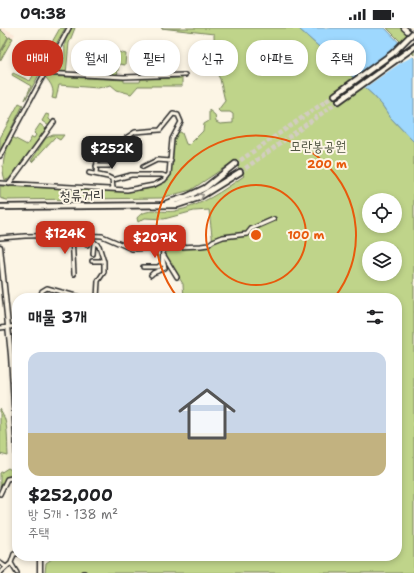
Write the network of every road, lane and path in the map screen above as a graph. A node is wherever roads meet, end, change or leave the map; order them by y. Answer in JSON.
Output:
{"nodes":[{"id":1,"x":69,"y":28,"type":"edge"},
{"id":2,"x":404,"y":28,"type":"edge"},
{"id":3,"x":414,"y":32,"type":"edge"},
{"id":4,"x":414,"y":37,"type":"edge"},
{"id":5,"x":62,"y":40,"type":"edge"},
{"id":6,"x":414,"y":47,"type":"edge"},
{"id":7,"x":414,"y":51,"type":"edge"},
{"id":8,"x":392,"y":54,"type":"junction"},
{"id":9,"x":396,"y":60,"type":"junction"},
{"id":10,"x":63,"y":74,"type":"edge"},
{"id":11,"x":185,"y":75,"type":"dead end"},
{"id":12,"x":42,"y":76,"type":"edge"},
{"id":13,"x":335,"y":95,"type":"tunnel mouth"},
{"id":14,"x":339,"y":101,"type":"tunnel mouth"},
{"id":15,"x":54,"y":122,"type":"dead end"},
{"id":16,"x":126,"y":138,"type":"dead end"},
{"id":17,"x":98,"y":146,"type":"dead end"},
{"id":18,"x":0,"y":156,"type":"edge"},
{"id":19,"x":171,"y":161,"type":"junction"},
{"id":20,"x":112,"y":164,"type":"dead end"},
{"id":21,"x":235,"y":164,"type":"tunnel mouth"},
{"id":22,"x":96,"y":166,"type":"junction"},
{"id":23,"x":143,"y":167,"type":"dead end"},
{"id":24,"x":240,"y":172,"type":"tunnel mouth"},
{"id":25,"x":89,"y":173,"type":"dead end"},
{"id":26,"x":96,"y":174,"type":"junction"},
{"id":27,"x":167,"y":177,"type":"junction"},
{"id":28,"x":113,"y":180,"type":"junction"},
{"id":29,"x":0,"y":183,"type":"edge"},
{"id":30,"x":9,"y":184,"type":"junction"},
{"id":31,"x":113,"y":189,"type":"junction"},
{"id":32,"x":163,"y":204,"type":"junction"},
{"id":33,"x":0,"y":206,"type":"edge"},
{"id":34,"x":274,"y":219,"type":"dead end"},
{"id":35,"x":72,"y":236,"type":"junction"},
{"id":36,"x":87,"y":236,"type":"junction"},
{"id":37,"x":0,"y":238,"type":"edge"},
{"id":38,"x":94,"y":242,"type":"junction"},
{"id":39,"x":87,"y":245,"type":"dead end"},
{"id":40,"x":0,"y":247,"type":"edge"},
{"id":41,"x":163,"y":248,"type":"junction"},
{"id":42,"x":93,"y":254,"type":"dead end"},
{"id":43,"x":163,"y":254,"type":"junction"},
{"id":44,"x":163,"y":260,"type":"junction"},
{"id":45,"x":104,"y":261,"type":"junction"},
{"id":46,"x":92,"y":262,"type":"dead end"},
{"id":47,"x":143,"y":267,"type":"dead end"},
{"id":48,"x":74,"y":274,"type":"dead end"},
{"id":49,"x":151,"y":275,"type":"dead end"},
{"id":50,"x":177,"y":277,"type":"dead end"},
{"id":51,"x":41,"y":293,"type":"edge"},
{"id":52,"x":65,"y":293,"type":"edge"},
{"id":53,"x":97,"y":293,"type":"edge"},
{"id":54,"x":8,"y":327,"type":"junction"},
{"id":55,"x":12,"y":327,"type":"edge"},
{"id":56,"x":0,"y":328,"type":"edge"},
{"id":57,"x":12,"y":366,"type":"edge"},
{"id":58,"x":12,"y":478,"type":"edge"},
{"id":59,"x":0,"y":494,"type":"edge"},
{"id":60,"x":12,"y":561,"type":"edge"},
{"id":61,"x":40,"y":561,"type":"edge"},
{"id":62,"x":0,"y":563,"type":"edge"},
{"id":63,"x":11,"y":564,"type":"junction"},
{"id":64,"x":6,"y":568,"type":"junction"},
{"id":65,"x":0,"y":572,"type":"edge"},
{"id":66,"x":17,"y":573,"type":"edge"},
{"id":67,"x":40,"y":573,"type":"edge"}],
"edges":[{"from":1,"to":5,"type":"street"},
{"from":2,"to":4,"type":"main road"},
{"from":3,"to":8,"type":"main road","bridge":true},
{"from":4,"to":8,"type":"main road","bridge":true},
{"from":6,"to":9,"type":"main road"},
{"from":7,"to":9,"type":"main road"},
{"from":8,"to":13,"type":"main road"},
{"from":9,"to":14,"type":"main road"},
{"from":10,"to":11,"type":"street"},
{"from":12,"to":18,"type":"street"},
{"from":15,"to":30,"type":"street"},
{"from":16,"to":19,"type":"street"},
{"from":17,"to":22,"type":"street"},
{"from":19,"to":23,"type":"street"},
{"from":19,"to":27,"type":"street"},
{"from":20,"to":22,"type":"street"},
{"from":21,"to":32,"type":"main road","name":"청류거리"},
{"from":22,"to":26,"type":"street"},
{"from":32,"to":24,"type":"main road","name":"청류거리","one_way":true},
{"from":25,"to":26,"type":"street"},
{"from":26,"to":28,"type":"street"},
{"from":27,"to":28,"type":"street"},
{"from":27,"to":31,"type":"street"},
{"from":28,"to":31,"type":"street"},
{"from":29,"to":30,"type":"street"},
{"from":30,"to":31,"type":"street"},
{"from":32,"to":33,"type":"main road","name":"청류거리"},
{"from":34,"to":41,"type":"street"},
{"from":35,"to":36,"type":"street"},
{"from":35,"to":37,"type":"street"},
{"from":35,"to":48,"type":"street"},
{"from":36,"to":38,"type":"street"},
{"from":36,"to":39,"type":"street"},
{"from":36,"to":41,"type":"street"},
{"from":38,"to":42,"type":"street"},
{"from":38,"to":45,"type":"street"},
{"from":40,"to":54,"type":"main road"},
{"from":41,"to":43,"type":"street"},
{"from":43,"to":44,"type":"street"},
{"from":43,"to":50,"type":"street"},
{"from":44,"to":47,"type":"street"},
{"from":44,"to":49,"type":"street"},
{"from":45,"to":46,"type":"street"},
{"from":45,"to":53,"type":"street"},
{"from":51,"to":52,"type":"street"},
{"from":54,"to":55,"type":"street"},
{"from":54,"to":56,"type":"street"},
{"from":54,"to":57,"type":"main road"},
{"from":58,"to":59,"type":"street"},
{"from":60,"to":63,"type":"street"},
{"from":61,"to":67,"type":"main road"},
{"from":62,"to":64,"type":"street"},
{"from":63,"to":64,"type":"street"},
{"from":63,"to":66,"type":"street"},
{"from":64,"to":65,"type":"street"}]}
